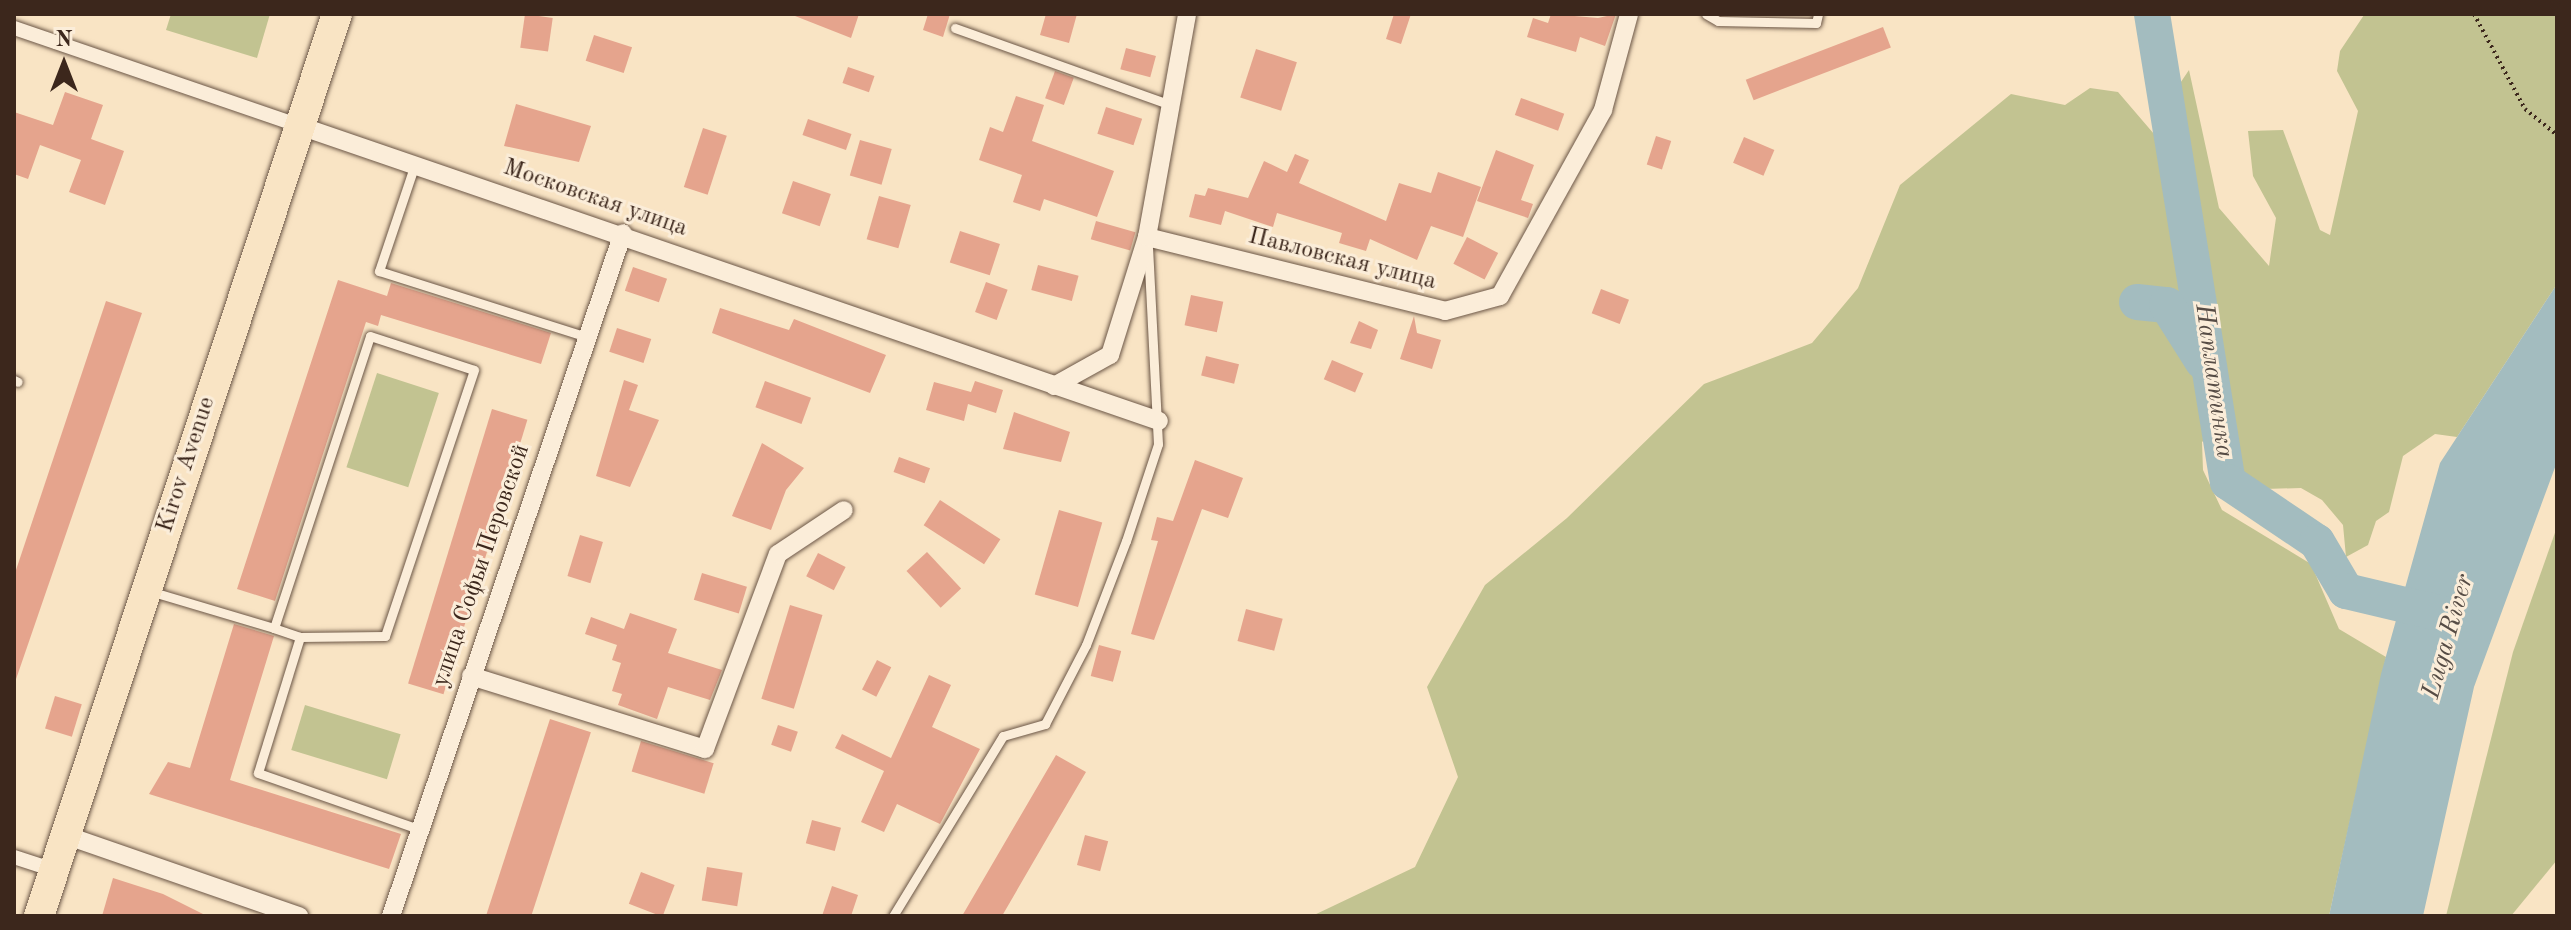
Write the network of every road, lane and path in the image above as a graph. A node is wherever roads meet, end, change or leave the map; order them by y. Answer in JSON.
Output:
{"nodes":[{"id":1,"x":337,"y":14,"type":"edge"},
{"id":2,"x":1187,"y":14,"type":"edge"},
{"id":3,"x":1629,"y":14,"type":"edge"},
{"id":4,"x":1706,"y":14,"type":"edge"},
{"id":5,"x":1818,"y":14,"type":"edge"},
{"id":6,"x":2474,"y":14,"type":"edge"},
{"id":7,"x":14,"y":28,"type":"edge"},
{"id":8,"x":955,"y":28,"type":"dead end"},
{"id":9,"x":1166,"y":103,"type":"junction"},
{"id":10,"x":300,"y":126,"type":"junction"},
{"id":11,"x":2557,"y":135,"type":"edge"},
{"id":12,"x":415,"y":164,"type":"junction"},
{"id":13,"x":623,"y":233,"type":"junction"},
{"id":14,"x":1147,"y":237,"type":"junction"},
{"id":15,"x":584,"y":336,"type":"junction"},
{"id":16,"x":1054,"y":386,"type":"junction"},
{"id":17,"x":1159,"y":421,"type":"junction"},
{"id":18,"x":844,"y":510,"type":"dead end"},
{"id":19,"x":146,"y":590,"type":"junction"},
{"id":20,"x":274,"y":628,"type":"junction"},
{"id":21,"x":300,"y":637,"type":"junction"},
{"id":22,"x":471,"y":676,"type":"junction"},
{"id":23,"x":419,"y":829,"type":"junction"},
{"id":24,"x":65,"y":835,"type":"junction"},
{"id":25,"x":14,"y":857,"type":"edge"},
{"id":26,"x":54,"y":870,"type":"junction"},
{"id":27,"x":39,"y":916,"type":"edge"},
{"id":28,"x":299,"y":916,"type":"edge"},
{"id":29,"x":391,"y":916,"type":"edge"},
{"id":30,"x":893,"y":916,"type":"edge"}],
"edges":[{"from":1,"to":10,"type":"main road","name":"Kirov Avenue"},
{"from":2,"to":9,"type":"street"},
{"from":3,"to":14,"type":"street","name":"Павловская улица"},
{"from":4,"to":5,"type":"lane"},
{"from":6,"to":11,"type":"path"},
{"from":7,"to":10,"type":"street","name":"Московская улица"},
{"from":8,"to":9,"type":"lane"},
{"from":9,"to":14,"type":"street"},
{"from":10,"to":12,"type":"street","name":"Московская улица"},
{"from":10,"to":19,"type":"main road","name":"Kirov Avenue"},
{"from":12,"to":13,"type":"street","name":"Московская улица"},
{"from":12,"to":15,"type":"lane"},
{"from":13,"to":15,"type":"street","name":"улица Софьи Перовской"},
{"from":13,"to":16,"type":"street","name":"Московская улица"},
{"from":14,"to":16,"type":"street"},
{"from":14,"to":17,"type":"lane"},
{"from":15,"to":22,"type":"street","name":"улица Софьи Перовской"},
{"from":16,"to":17,"type":"street","name":"Московская улица"},
{"from":17,"to":30,"type":"lane"},
{"from":18,"to":22,"type":"street"},
{"from":19,"to":20,"type":"lane"},
{"from":19,"to":24,"type":"main road","name":"Kirov Avenue"},
{"from":20,"to":21,"type":"lane"},
{"from":20,"to":21,"type":"lane"},
{"from":21,"to":23,"type":"lane"},
{"from":22,"to":23,"type":"street","name":"улица Софьи Перовской"},
{"from":23,"to":29,"type":"street","name":"улица Софьи Перовской"},
{"from":24,"to":26,"type":"main road","name":"Kirov Avenue"},
{"from":24,"to":28,"type":"street"},
{"from":25,"to":26,"type":"street"},
{"from":26,"to":27,"type":"main road","name":"Kirov Avenue"}]}
